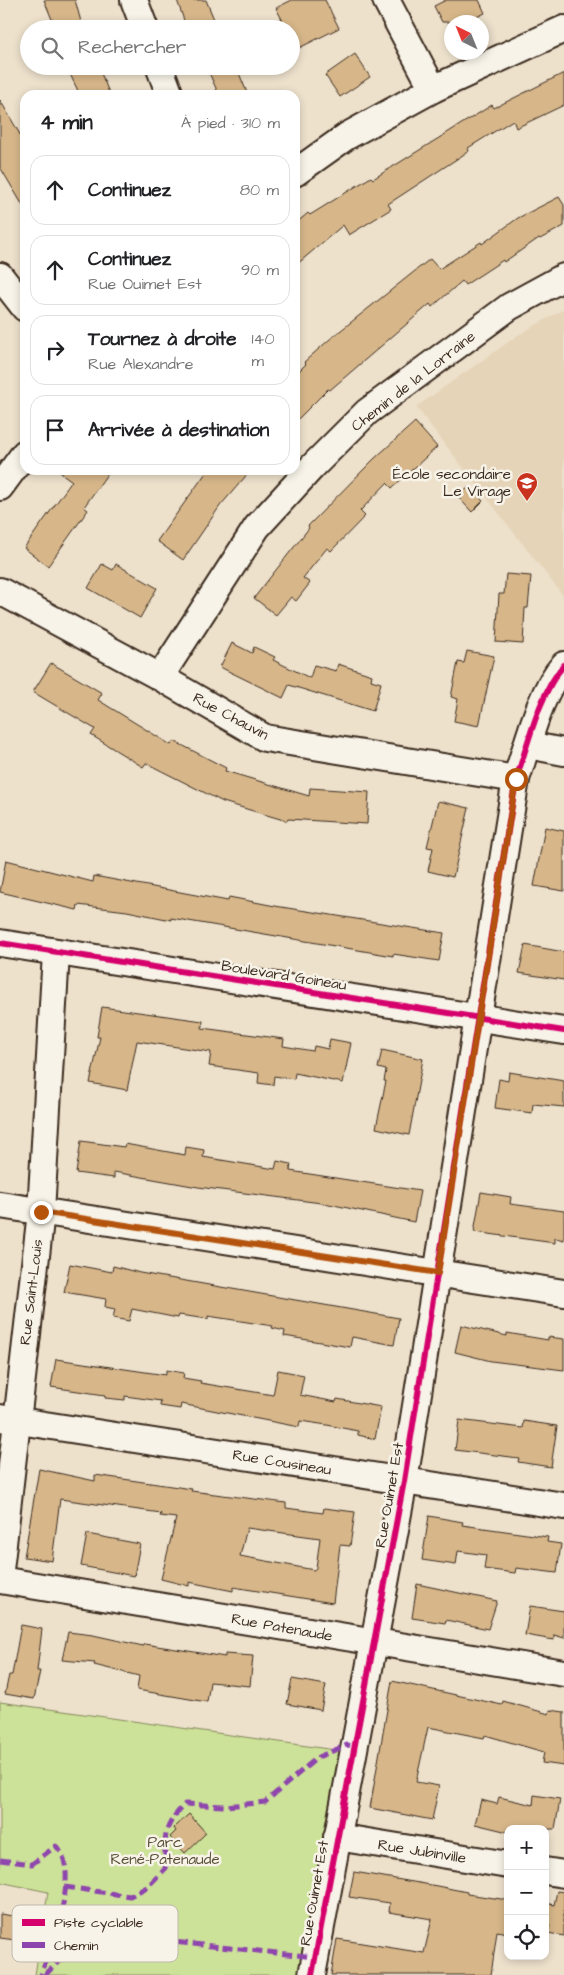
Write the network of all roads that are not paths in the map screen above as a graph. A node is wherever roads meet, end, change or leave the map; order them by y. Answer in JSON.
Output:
{"nodes":[{"id":1,"x":134,"y":0,"type":"edge"},
{"id":2,"x":386,"y":0,"type":"edge"},
{"id":3,"x":142,"y":20,"type":"edge"},
{"id":4,"x":564,"y":29,"type":"edge"},
{"id":5,"x":162,"y":75,"type":"edge"},
{"id":6,"x":433,"y":89,"type":"junction"},
{"id":7,"x":168,"y":90,"type":"edge"},
{"id":8,"x":300,"y":169,"type":"edge"},
{"id":9,"x":0,"y":276,"type":"edge"},
{"id":10,"x":564,"y":277,"type":"edge"},
{"id":11,"x":20,"y":302,"type":"edge"},
{"id":12,"x":20,"y":460,"type":"edge"},
{"id":13,"x":0,"y":487,"type":"edge"},
{"id":14,"x":0,"y":591,"type":"edge"},
{"id":15,"x":564,"y":665,"type":"edge"},
{"id":16,"x":160,"y":677,"type":"junction"},
{"id":17,"x":528,"y":745,"type":"junction"},
{"id":18,"x":564,"y":752,"type":"edge"},
{"id":19,"x":516,"y":779,"type":"junction"},
{"id":20,"x":0,"y":943,"type":"edge"},
{"id":21,"x":56,"y":953,"type":"junction"},
{"id":22,"x":477,"y":1017,"type":"junction"},
{"id":23,"x":564,"y":1031,"type":"edge"},
{"id":24,"x":0,"y":1205,"type":"edge"},
{"id":25,"x":41,"y":1212,"type":"junction"},
{"id":26,"x":438,"y":1273,"type":"junction"},
{"id":27,"x":564,"y":1292,"type":"edge"},
{"id":28,"x":8,"y":1419,"type":"edge"},
{"id":29,"x":404,"y":1482,"type":"junction"},
{"id":30,"x":564,"y":1506,"type":"edge"},
{"id":31,"x":0,"y":1570,"type":"edge"},
{"id":32,"x":0,"y":1580,"type":"edge"},
{"id":33,"x":376,"y":1643,"type":"junction"},
{"id":34,"x":564,"y":1674,"type":"edge"},
{"id":35,"x":337,"y":1837,"type":"junction"},
{"id":36,"x":504,"y":1864,"type":"edge"},
{"id":37,"x":549,"y":1872,"type":"edge"},
{"id":38,"x":564,"y":1874,"type":"edge"},
{"id":39,"x":312,"y":1975,"type":"edge"}],
"edges":[{"from":1,"to":3,"type":"street"},
{"from":2,"to":6,"type":"street"},
{"from":4,"to":6,"type":"street"},
{"from":5,"to":7,"type":"street"},
{"from":6,"to":8,"type":"street"},
{"from":9,"to":11,"type":"street"},
{"from":10,"to":16,"type":"street","name":"Chemin de la Lorraine"},
{"from":12,"to":13,"type":"street"},
{"from":14,"to":16,"type":"street","name":"Rue Chauvin"},
{"from":15,"to":17,"type":"street","name":"Rue Ouimet Est"},
{"from":16,"to":19,"type":"street","name":"Rue Chauvin"},
{"from":17,"to":18,"type":"street"},
{"from":17,"to":19,"type":"street","name":"Rue Ouimet Est"},
{"from":19,"to":22,"type":"street","name":"Rue Ouimet Est"},
{"from":20,"to":21,"type":"street","name":"Boulevard Goineau"},
{"from":21,"to":22,"type":"street","name":"Boulevard Goineau"},
{"from":21,"to":25,"type":"street","name":"Rue Saint-Louis"},
{"from":22,"to":23,"type":"street","name":"Boulevard Goineau"},
{"from":22,"to":26,"type":"street","name":"Rue Ouimet Est"},
{"from":24,"to":25,"type":"street"},
{"from":25,"to":26,"type":"street"},
{"from":25,"to":28,"type":"street","name":"Rue Saint-Louis"},
{"from":26,"to":27,"type":"street"},
{"from":26,"to":29,"type":"street","name":"Rue Ouimet Est"},
{"from":28,"to":29,"type":"street","name":"Rue Cousineau"},
{"from":28,"to":31,"type":"street","name":"Rue Saint-Louis"},
{"from":29,"to":30,"type":"street","name":"Rue Cousineau"},
{"from":29,"to":33,"type":"street","name":"Rue Ouimet Est"},
{"from":32,"to":33,"type":"street","name":"Rue Patenaude"},
{"from":33,"to":34,"type":"street","name":"Rue Patenaude"},
{"from":33,"to":35,"type":"street","name":"Rue Ouimet Est"},
{"from":35,"to":36,"type":"street","name":"Rue Jubinville"},
{"from":35,"to":39,"type":"street","name":"Rue Ouimet Est"},
{"from":37,"to":38,"type":"street"}]}
